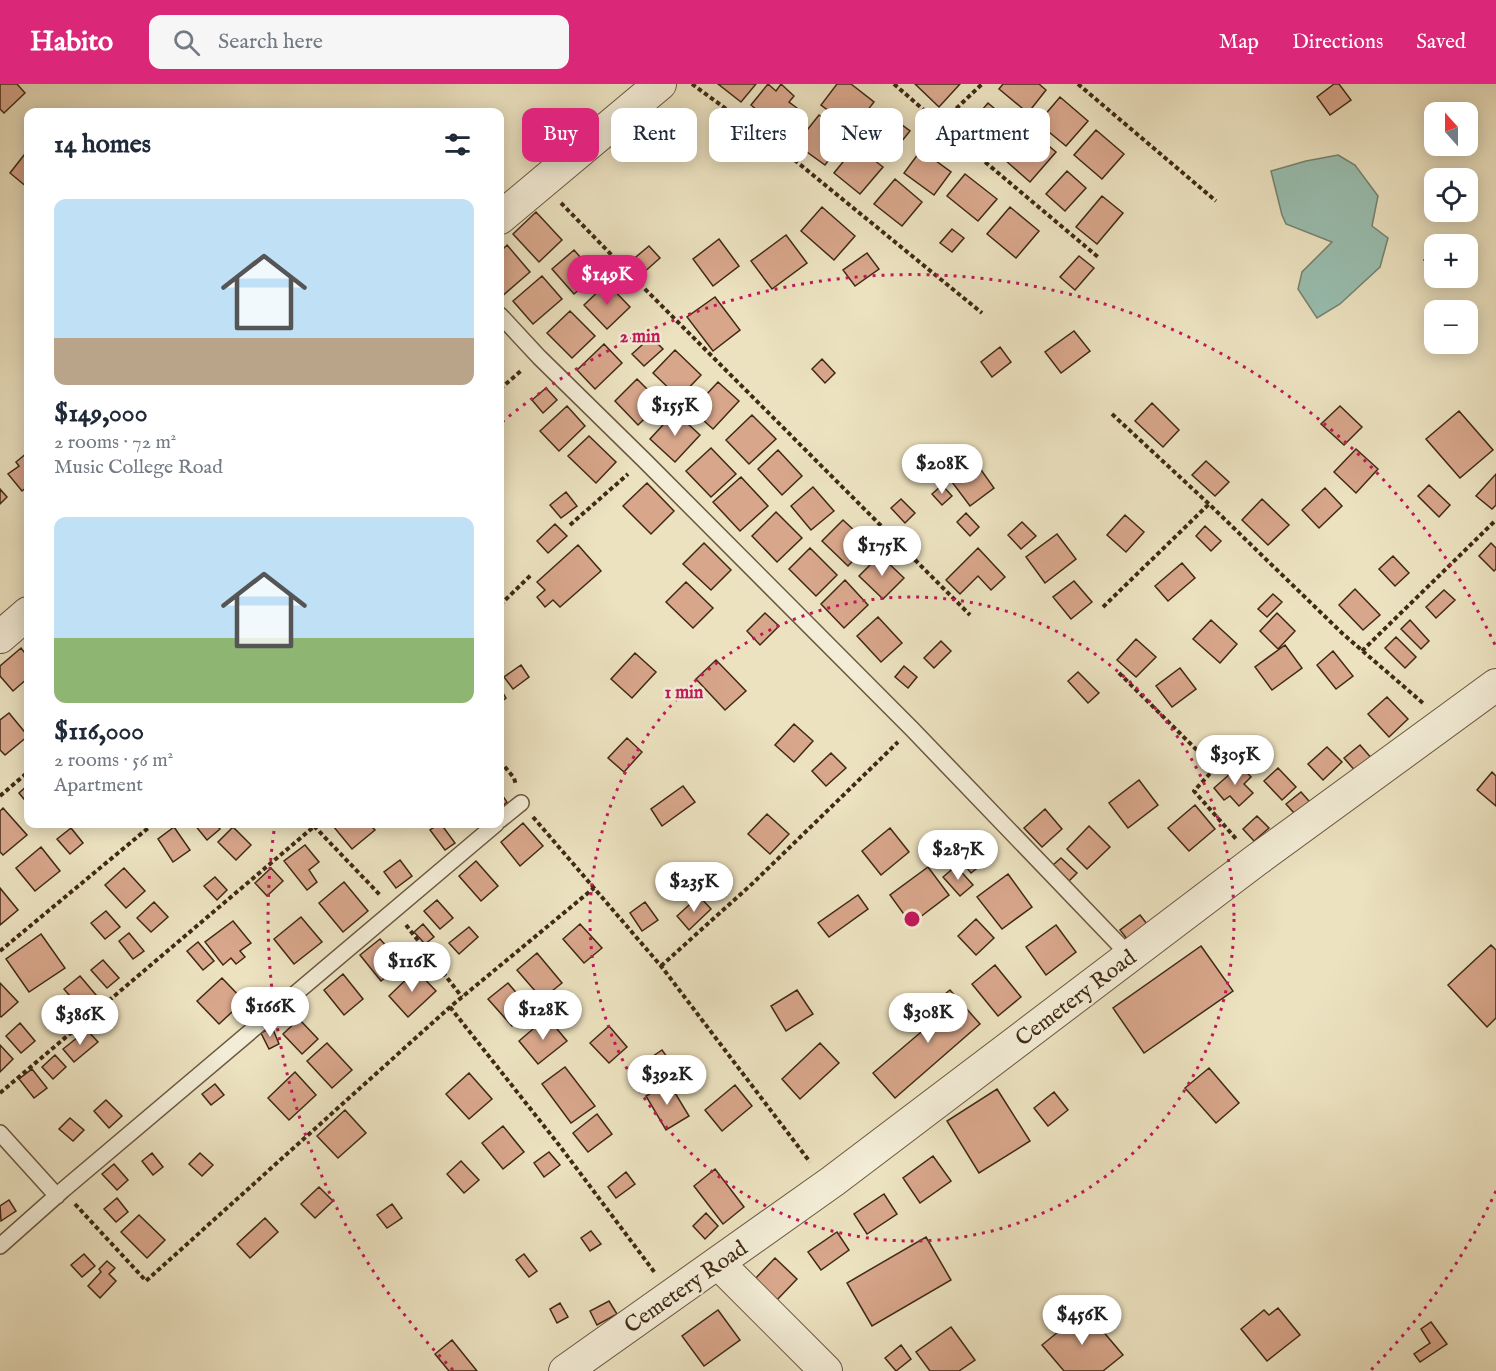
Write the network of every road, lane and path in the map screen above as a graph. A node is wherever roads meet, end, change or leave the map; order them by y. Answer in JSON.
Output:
{"nodes":[{"id":1,"x":660,"y":84,"type":"edge"},
{"id":2,"x":692,"y":84,"type":"edge"},
{"id":3,"x":894,"y":84,"type":"edge"},
{"id":4,"x":982,"y":84,"type":"edge"},
{"id":5,"x":1078,"y":84,"type":"edge"},
{"id":6,"x":922,"y":108,"type":"edge"},
{"id":7,"x":957,"y":108,"type":"edge"},
{"id":8,"x":985,"y":162,"type":"edge"},
{"id":9,"x":542,"y":183,"type":"junction"},
{"id":10,"x":1216,"y":201,"type":"dead end"},
{"id":11,"x":504,"y":215,"type":"edge"},
{"id":12,"x":1098,"y":257,"type":"dead end"},
{"id":13,"x":982,"y":313,"type":"dead end"},
{"id":14,"x":504,"y":319,"type":"edge"},
{"id":15,"x":539,"y":357,"type":"junction"},
{"id":16,"x":504,"y":386,"type":"edge"},
{"id":17,"x":1112,"y":414,"type":"dead end"},
{"id":18,"x":644,"y":460,"type":"junction"},
{"id":19,"x":1209,"y":504,"type":"junction"},
{"id":20,"x":1496,"y":520,"type":"edge"},
{"id":21,"x":570,"y":525,"type":"dead end"},
{"id":22,"x":532,"y":574,"type":"dead end"},
{"id":23,"x":504,"y":601,"type":"edge"},
{"id":24,"x":1103,"y":607,"type":"dead end"},
{"id":25,"x":970,"y":615,"type":"dead end"},
{"id":26,"x":24,"y":616,"type":"edge"},
{"id":27,"x":0,"y":637,"type":"edge"},
{"id":28,"x":1362,"y":651,"type":"junction"},
{"id":29,"x":1119,"y":673,"type":"dead end"},
{"id":30,"x":1496,"y":685,"type":"edge"},
{"id":31,"x":1445,"y":722,"type":"junction"},
{"id":32,"x":912,"y":729,"type":"junction"},
{"id":33,"x":504,"y":766,"type":"edge"},
{"id":34,"x":24,"y":775,"type":"edge"},
{"id":35,"x":0,"y":796,"type":"edge"},
{"id":36,"x":520,"y":803,"type":"junction"},
{"id":37,"x":504,"y":817,"type":"edge"},
{"id":38,"x":148,"y":828,"type":"edge"},
{"id":39,"x":312,"y":828,"type":"edge"},
{"id":40,"x":491,"y":828,"type":"edge"},
{"id":41,"x":1255,"y":861,"type":"junction"},
{"id":42,"x":594,"y":888,"type":"junction"},
{"id":43,"x":0,"y":951,"type":"edge"},
{"id":44,"x":1130,"y":956,"type":"junction"},
{"id":45,"x":660,"y":966,"type":"junction"},
{"id":46,"x":450,"y":1007,"type":"junction"},
{"id":47,"x":0,"y":1093,"type":"edge"},
{"id":48,"x":0,"y":1133,"type":"edge"},
{"id":49,"x":827,"y":1185,"type":"junction"},
{"id":50,"x":60,"y":1193,"type":"junction"},
{"id":51,"x":0,"y":1246,"type":"edge"},
{"id":52,"x":718,"y":1263,"type":"junction"},
{"id":53,"x":672,"y":1295,"type":"junction"},
{"id":54,"x":565,"y":1371,"type":"edge"},
{"id":55,"x":826,"y":1371,"type":"edge"}],
"edges":[{"from":1,"to":9,"type":"street"},
{"from":2,"to":13,"type":"path"},
{"from":3,"to":6,"type":"path"},
{"from":4,"to":7,"type":"path"},
{"from":5,"to":10,"type":"path"},
{"from":8,"to":12,"type":"path"},
{"from":9,"to":11,"type":"street"},
{"from":9,"to":25,"type":"path"},
{"from":14,"to":15,"type":"lane"},
{"from":15,"to":16,"type":"path"},
{"from":15,"to":18,"type":"lane"},
{"from":17,"to":19,"type":"path"},
{"from":18,"to":21,"type":"path"},
{"from":18,"to":32,"type":"lane"},
{"from":19,"to":24,"type":"path"},
{"from":19,"to":28,"type":"path"},
{"from":20,"to":28,"type":"path"},
{"from":22,"to":23,"type":"path"},
{"from":26,"to":27,"type":"street"},
{"from":28,"to":31,"type":"path"},
{"from":29,"to":41,"type":"path"},
{"from":30,"to":31,"type":"street","name":"Cemetery Road"},
{"from":31,"to":41,"type":"street","name":"Cemetery Road"},
{"from":32,"to":44,"type":"lane"},
{"from":32,"to":45,"type":"path"},
{"from":33,"to":36,"type":"path"},
{"from":34,"to":35,"type":"path"},
{"from":36,"to":37,"type":"lane"},
{"from":36,"to":42,"type":"path"},
{"from":38,"to":43,"type":"path"},
{"from":39,"to":47,"type":"path"},
{"from":40,"to":50,"type":"lane"},
{"from":41,"to":44,"type":"street","name":"Cemetery Road"},
{"from":42,"to":45,"type":"path"},
{"from":42,"to":46,"type":"path"},
{"from":44,"to":49,"type":"street","name":"Cemetery Road"},
{"from":45,"to":49,"type":"path"},
{"from":46,"to":50,"type":"path"},
{"from":46,"to":53,"type":"path"},
{"from":48,"to":50,"type":"lane"},
{"from":49,"to":52,"type":"street","name":"Cemetery Road"},
{"from":50,"to":51,"type":"lane"},
{"from":52,"to":53,"type":"street","name":"Cemetery Road"},
{"from":52,"to":55,"type":"street"},
{"from":53,"to":54,"type":"street","name":"Cemetery Road"}]}
